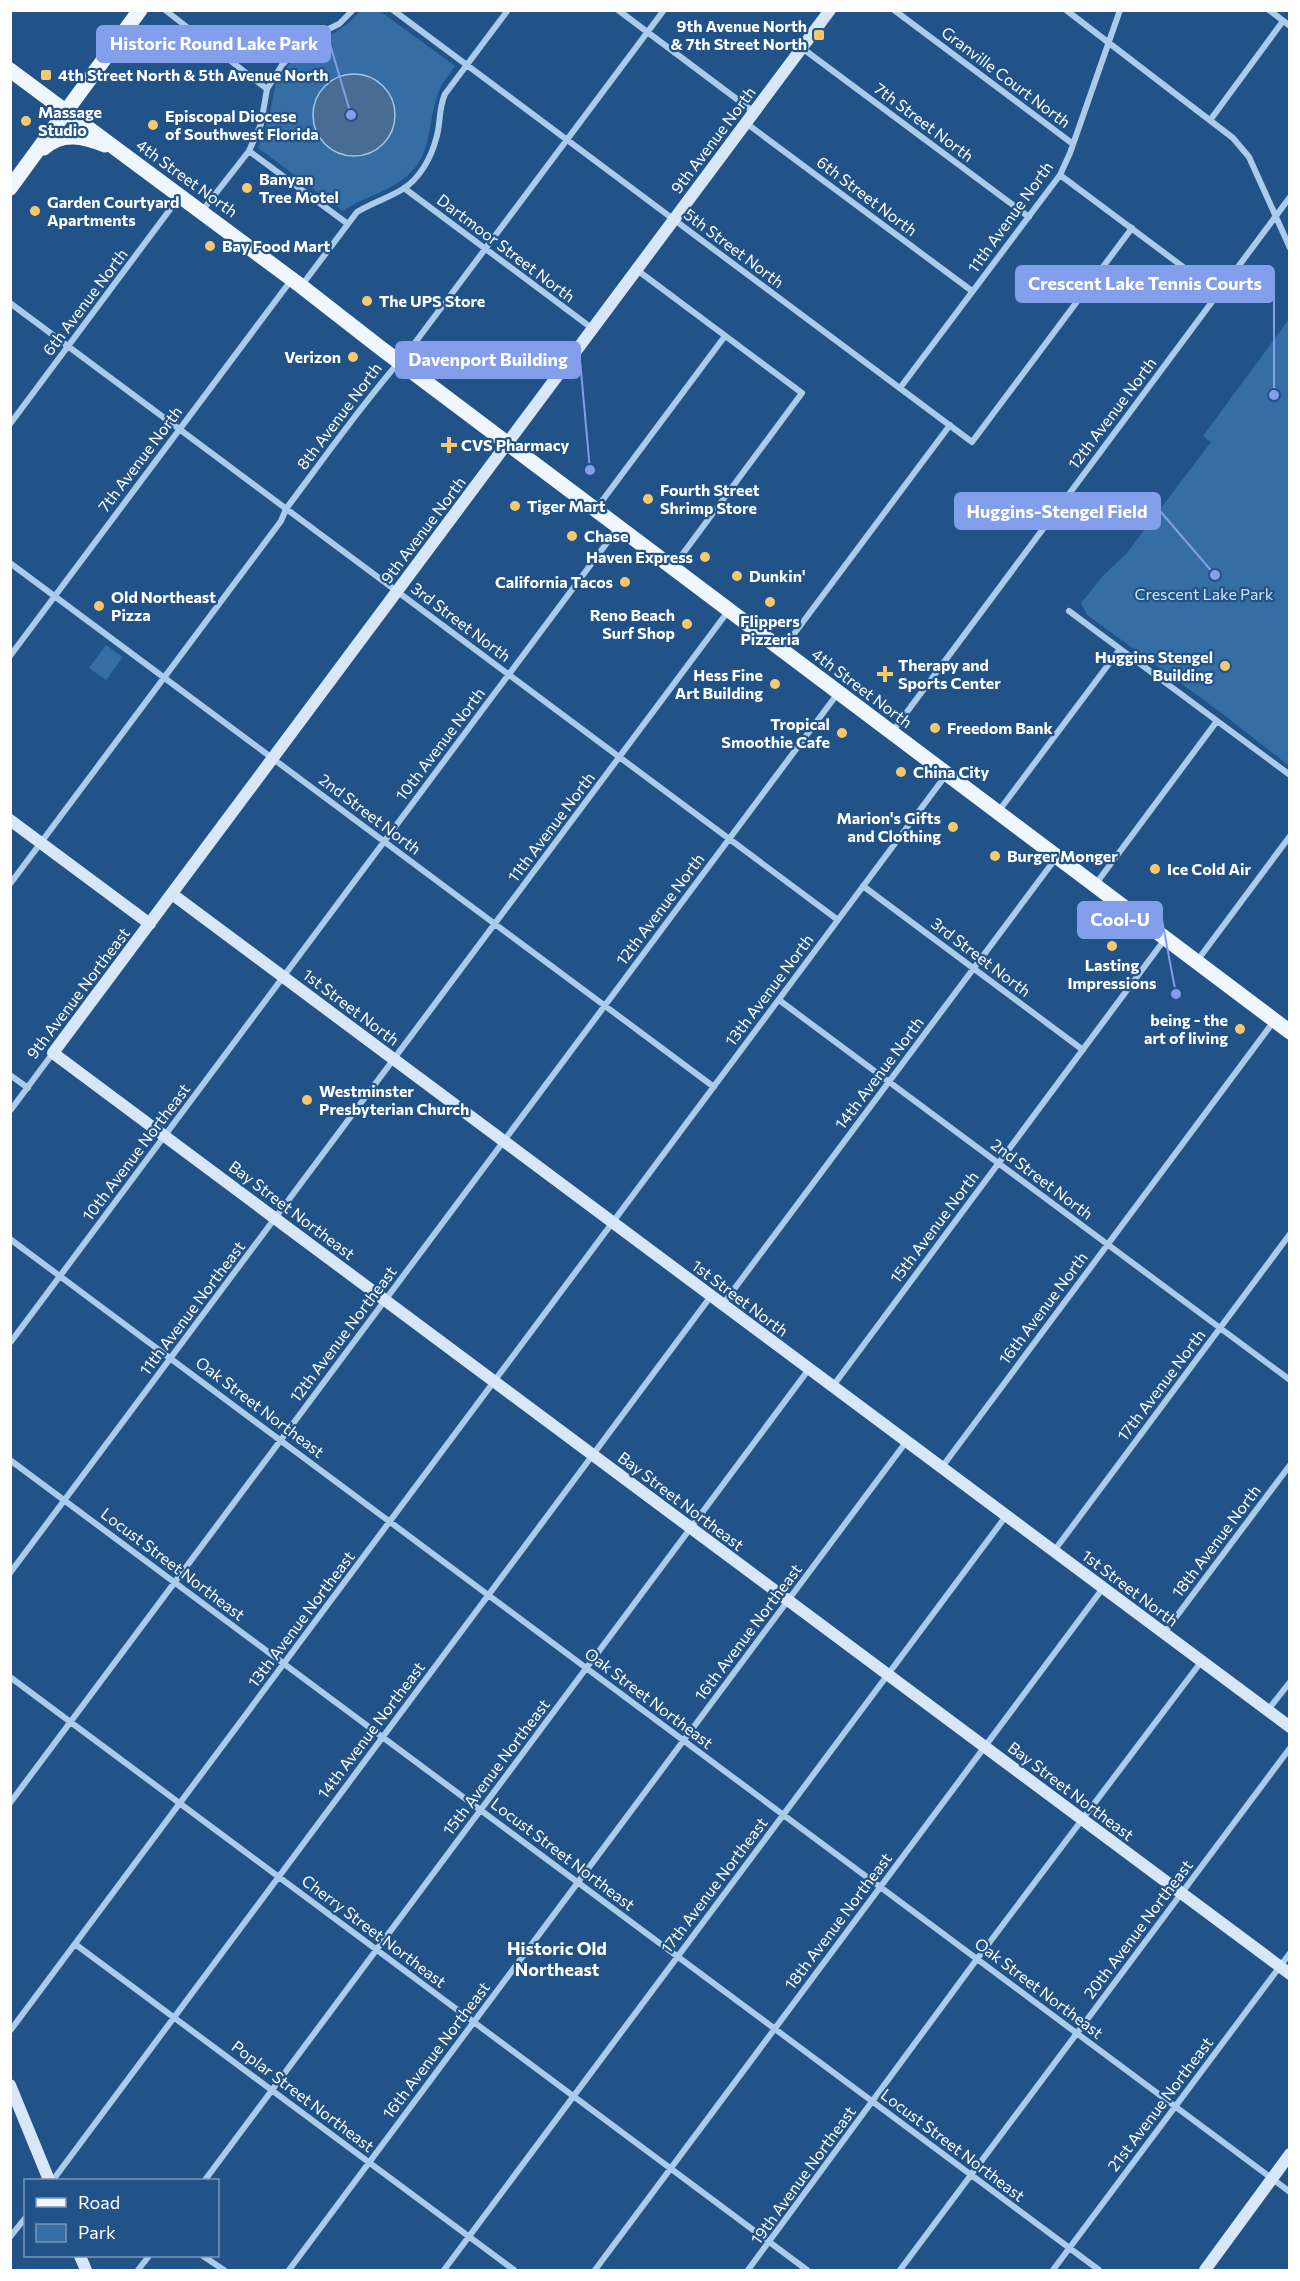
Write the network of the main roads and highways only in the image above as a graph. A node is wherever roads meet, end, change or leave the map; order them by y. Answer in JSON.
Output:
{"nodes":[{"id":1,"x":140,"y":10,"type":"edge"},
{"id":2,"x":10,"y":70,"type":"edge"},
{"id":3,"x":67,"y":111,"type":"junction"},
{"id":4,"x":118,"y":150,"type":"junction"},
{"id":5,"x":31,"y":161,"type":"junction"},
{"id":6,"x":10,"y":188,"type":"edge"},
{"id":7,"x":1290,"y":1032,"type":"edge"}],
"edges":[{"from":1,"to":3,"type":"main road"},
{"from":2,"to":3,"type":"main road","name":"4th Street North"},
{"from":3,"to":4,"type":"main road","name":"4th Street North"},
{"from":3,"to":5,"type":"main road"},
{"from":4,"to":5,"type":"main road"},
{"from":4,"to":7,"type":"main road","name":"4th Street North"},
{"from":5,"to":6,"type":"main road"}]}
